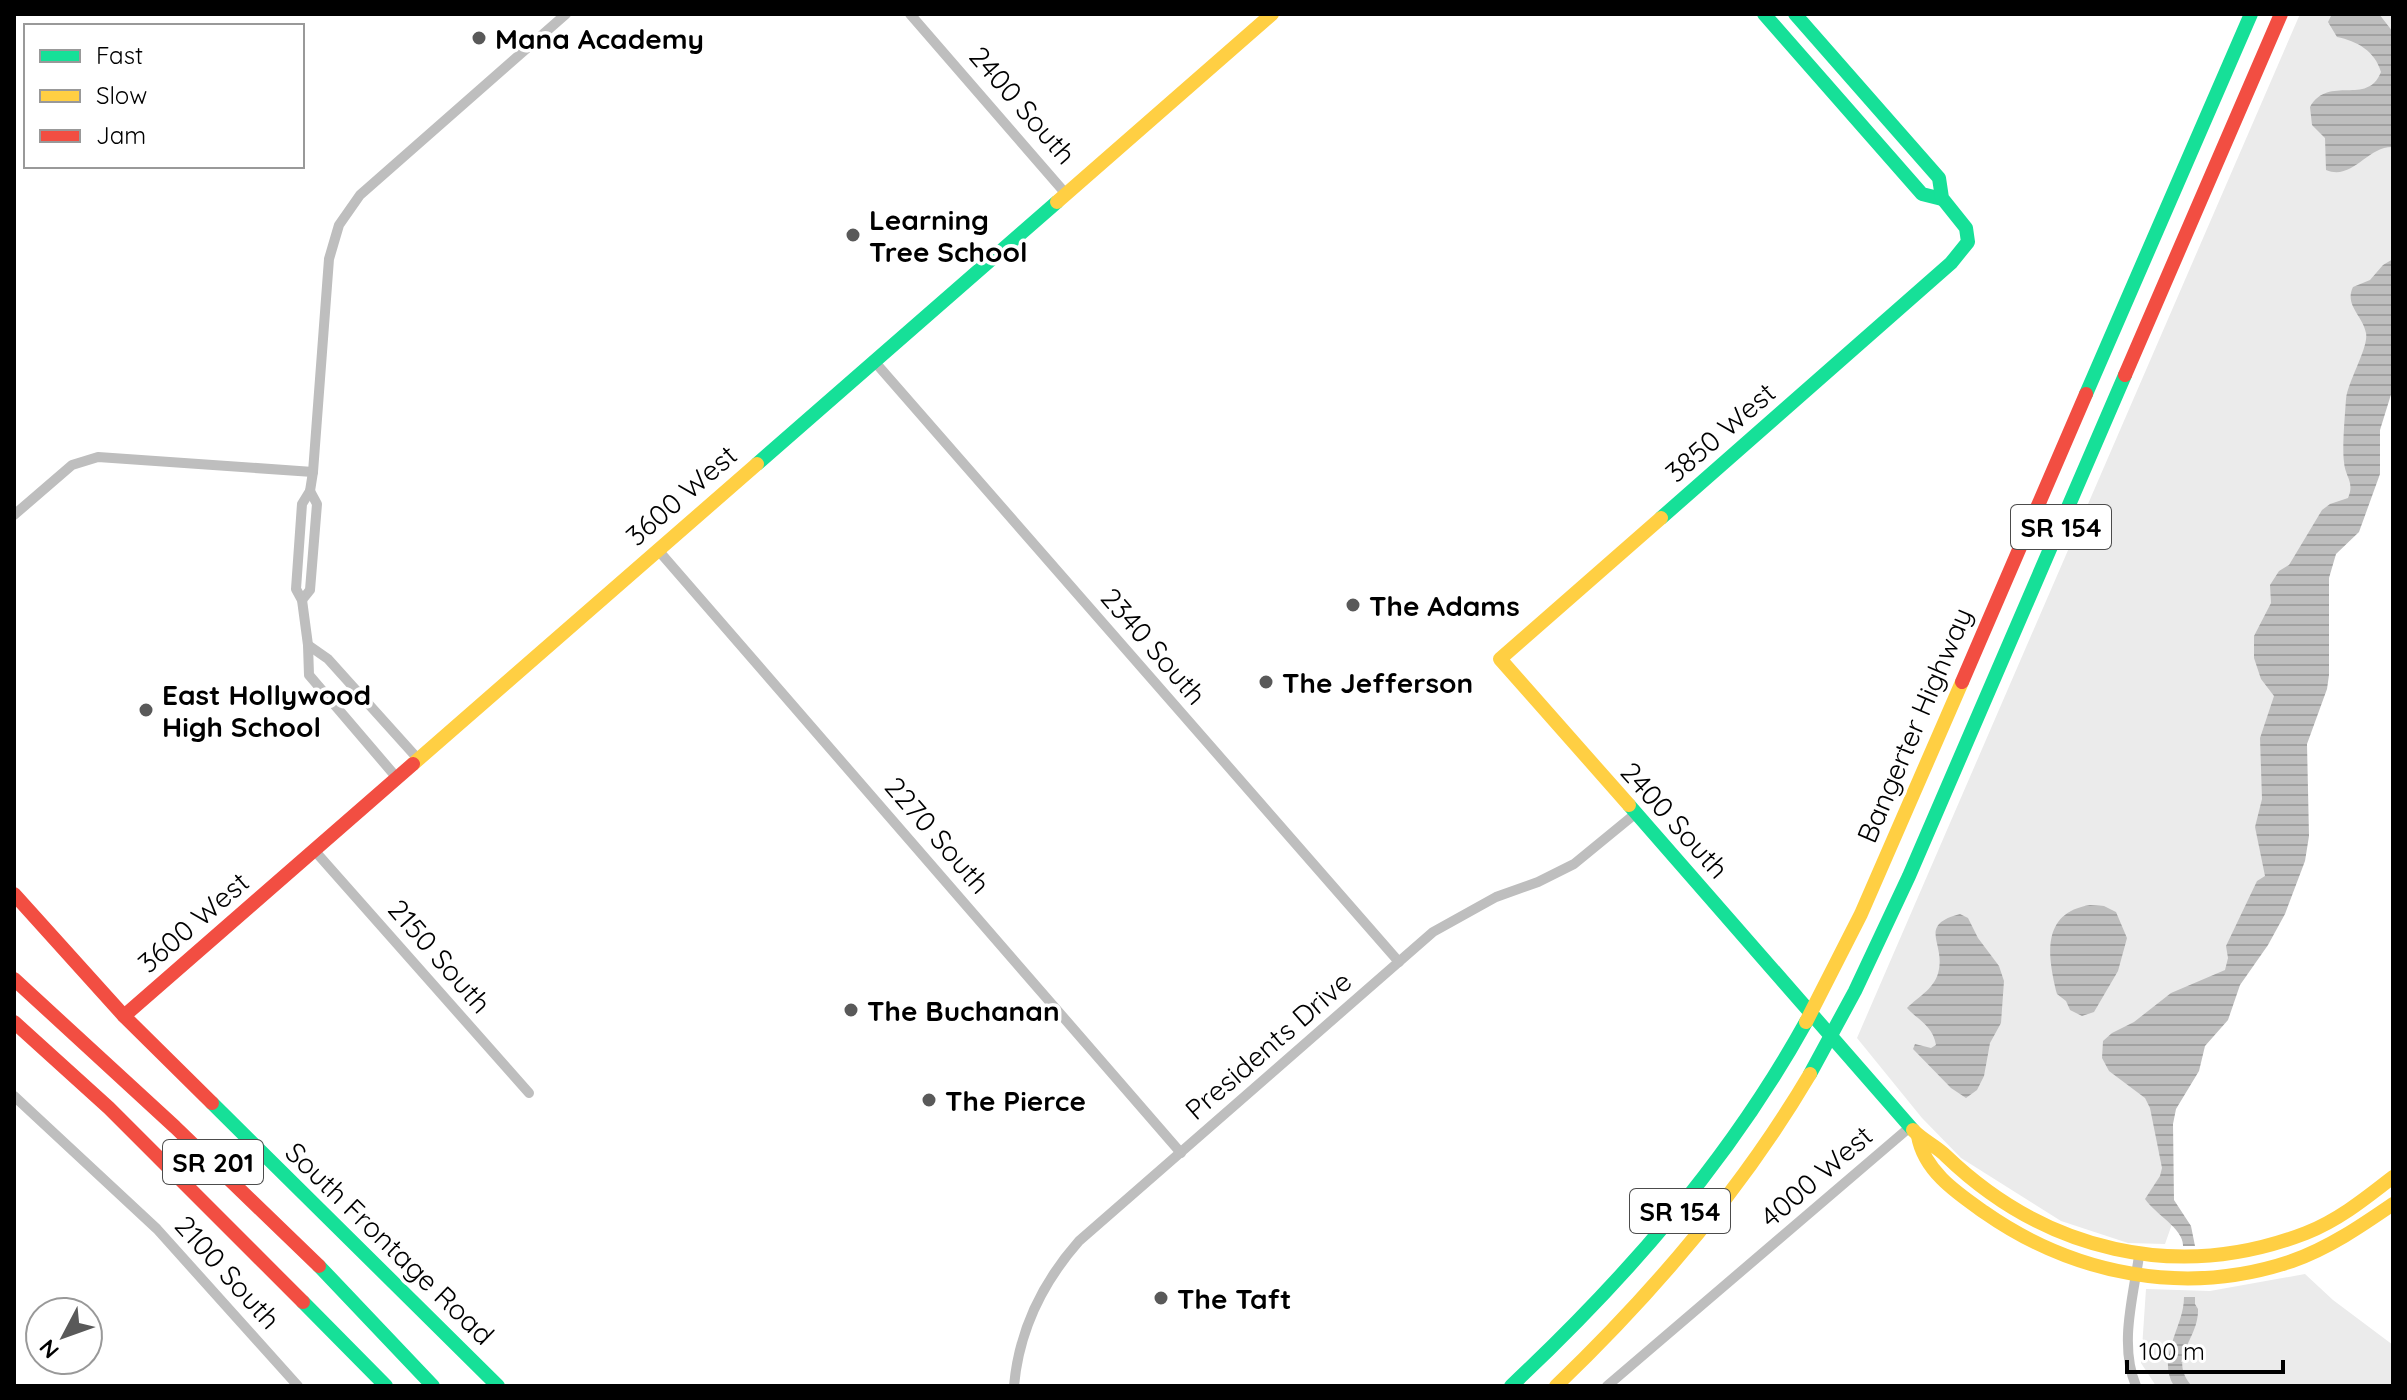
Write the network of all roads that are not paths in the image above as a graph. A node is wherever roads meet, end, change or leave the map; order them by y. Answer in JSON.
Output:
{"nodes":[{"id":1,"x":566,"y":14,"type":"edge"},
{"id":2,"x":910,"y":14,"type":"edge"},
{"id":3,"x":1272,"y":14,"type":"edge"},
{"id":4,"x":1795,"y":14,"type":"edge"},
{"id":5,"x":2251,"y":14,"type":"edge"},
{"id":6,"x":2281,"y":14,"type":"edge"},
{"id":7,"x":1767,"y":15,"type":"edge"},
{"id":8,"x":1066,"y":194,"type":"junction"},
{"id":9,"x":1942,"y":199,"type":"junction"},
{"id":10,"x":874,"y":361,"type":"junction"},
{"id":11,"x":313,"y":472,"type":"junction"},
{"id":12,"x":14,"y":515,"type":"edge"},
{"id":13,"x":658,"y":550,"type":"junction"},
{"id":14,"x":308,"y":645,"type":"junction"},
{"id":15,"x":1500,"y":659,"type":"joint"},
{"id":16,"x":418,"y":759,"type":"junction"},
{"id":17,"x":397,"y":778,"type":"junction"},
{"id":18,"x":1635,"y":814,"type":"junction"},
{"id":19,"x":314,"y":850,"type":"junction"},
{"id":20,"x":14,"y":894,"type":"edge"},
{"id":21,"x":1399,"y":962,"type":"junction"},
{"id":22,"x":14,"y":979,"type":"edge"},
{"id":23,"x":1812,"y":1014,"type":"junction"},
{"id":24,"x":124,"y":1016,"type":"junction"},
{"id":25,"x":14,"y":1022,"type":"edge"},
{"id":26,"x":1831,"y":1037,"type":"junction"},
{"id":27,"x":529,"y":1093,"type":"dead end"},
{"id":28,"x":17,"y":1103,"type":"edge"},
{"id":29,"x":1914,"y":1132,"type":"junction"},
{"id":30,"x":1181,"y":1153,"type":"junction"},
{"id":31,"x":2393,"y":1177,"type":"edge"},
{"id":32,"x":2393,"y":1204,"type":"edge"},
{"id":33,"x":2139,"y":1256,"type":"junction"},
{"id":34,"x":2136,"y":1277,"type":"junction"},
{"id":35,"x":343,"y":1341,"type":"junction"},
{"id":36,"x":403,"y":1353,"type":"junction"},
{"id":37,"x":298,"y":1386,"type":"edge"},
{"id":38,"x":372,"y":1386,"type":"edge"},
{"id":39,"x":386,"y":1386,"type":"edge"},
{"id":40,"x":433,"y":1386,"type":"edge"},
{"id":41,"x":441,"y":1386,"type":"edge"},
{"id":42,"x":498,"y":1386,"type":"edge"},
{"id":43,"x":1014,"y":1386,"type":"edge"},
{"id":44,"x":1511,"y":1386,"type":"edge"},
{"id":45,"x":1556,"y":1386,"type":"edge"},
{"id":46,"x":1607,"y":1386,"type":"edge"},
{"id":47,"x":2136,"y":1386,"type":"edge"}],
"edges":[{"from":1,"to":11,"type":"street"},
{"from":2,"to":8,"type":"street","name":"2400 South"},
{"from":3,"to":8,"type":"main road","name":"3600 West"},
{"from":4,"to":9,"type":"main road"},
{"from":5,"to":23,"type":"main road","name":"Bangerter Highway","number":"SR 154"},
{"from":6,"to":26,"type":"main road","name":"Bangerter Highway","number":"SR 154"},
{"from":7,"to":9,"type":"main road"},
{"from":8,"to":10,"type":"main road","name":"3600 West"},
{"from":9,"to":15,"type":"main road","name":"3850 West"},
{"from":10,"to":13,"type":"main road","name":"3600 West"},
{"from":10,"to":21,"type":"street","name":"2340 South"},
{"from":11,"to":12,"type":"street"},
{"from":11,"to":14,"type":"street"},
{"from":13,"to":16,"type":"main road","name":"3600 West"},
{"from":13,"to":30,"type":"street","name":"2270 South"},
{"from":14,"to":16,"type":"street"},
{"from":14,"to":17,"type":"street"},
{"from":15,"to":18,"type":"main road","name":"2400 South"},
{"from":16,"to":17,"type":"main road","name":"3600 West"},
{"from":17,"to":19,"type":"main road","name":"3600 West"},
{"from":18,"to":21,"type":"street","name":"Presidents Drive"},
{"from":18,"to":23,"type":"main road","name":"2400 South"},
{"from":19,"to":24,"type":"main road","name":"3600 West"},
{"from":19,"to":27,"type":"street","name":"2150 South"},
{"from":20,"to":24,"type":"main road","name":"South Frontage Road"},
{"from":21,"to":30,"type":"street","name":"Presidents Drive"},
{"from":22,"to":36,"type":"main road","number":"SR 201"},
{"from":23,"to":26,"type":"main road","name":"2400 South"},
{"from":23,"to":44,"type":"main road","name":"Bangerter Highway","number":"SR 154"},
{"from":24,"to":42,"type":"main road","name":"South Frontage Road"},
{"from":25,"to":35,"type":"main road","number":"SR 201"},
{"from":26,"to":29,"type":"main road","name":"2400 South"},
{"from":26,"to":45,"type":"main road","name":"Bangerter Highway","number":"SR 154"},
{"from":28,"to":37,"type":"street","name":"2100 South"},
{"from":29,"to":33,"type":"main road"},
{"from":29,"to":34,"type":"main road"},
{"from":29,"to":46,"type":"street","name":"4000 West"},
{"from":30,"to":43,"type":"street","name":"Presidents Drive"},
{"from":31,"to":33,"type":"main road"},
{"from":32,"to":34,"type":"main road"},
{"from":33,"to":34,"type":"street"},
{"from":34,"to":47,"type":"street"},
{"from":35,"to":38,"type":"main road"},
{"from":35,"to":39,"type":"main road","number":"SR 201"},
{"from":36,"to":40,"type":"main road","number":"SR 201"},
{"from":36,"to":41,"type":"main road"}]}
